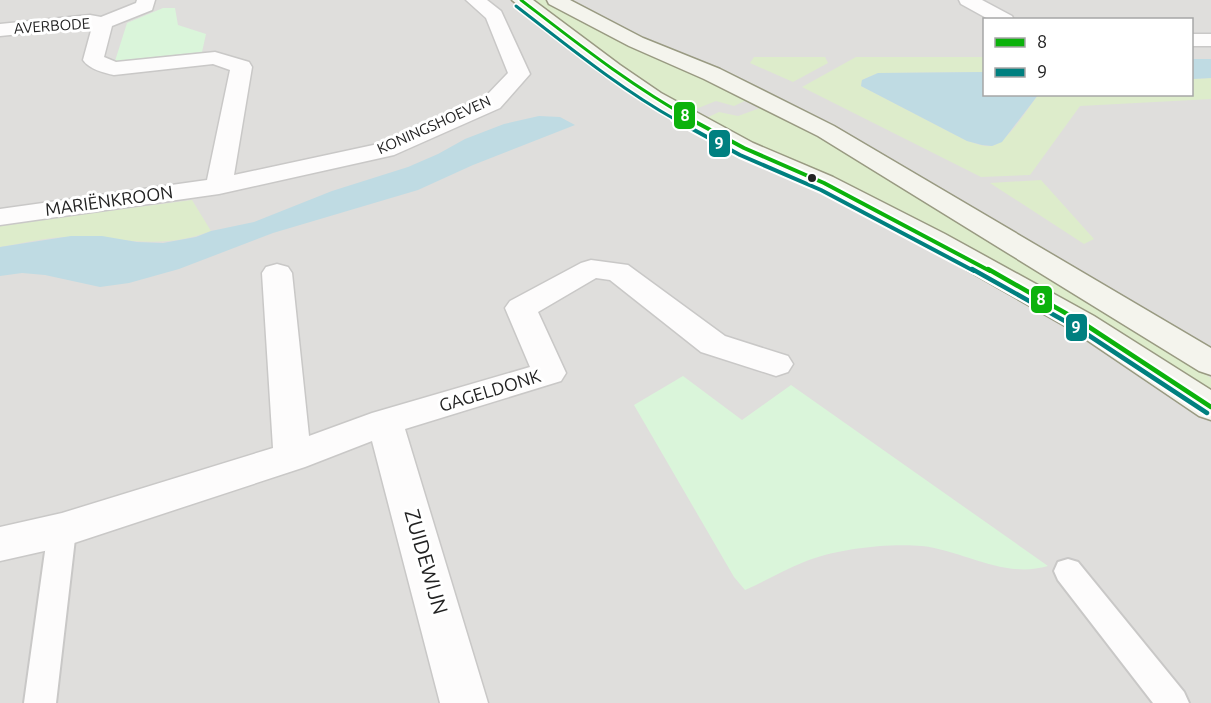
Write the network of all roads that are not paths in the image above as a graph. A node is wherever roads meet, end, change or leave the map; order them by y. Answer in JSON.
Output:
{"nodes":[{"id":1,"x":146,"y":0,"type":"edge"},
{"id":2,"x":475,"y":0,"type":"edge"},
{"id":3,"x":521,"y":0,"type":"edge"},
{"id":4,"x":556,"y":0,"type":"edge"},
{"id":5,"x":968,"y":0,"type":"edge"},
{"id":6,"x":1001,"y":18,"type":"edge"},
{"id":7,"x":103,"y":24,"type":"junction"},
{"id":8,"x":0,"y":30,"type":"edge"},
{"id":9,"x":1193,"y":40,"type":"edge"},
{"id":10,"x":1211,"y":40,"type":"edge"},
{"id":11,"x":219,"y":186,"type":"junction"},
{"id":12,"x":0,"y":217,"type":"edge"},
{"id":13,"x":278,"y":273,"type":"dead end"},
{"id":14,"x":1211,"y":363,"type":"edge"},
{"id":15,"x":776,"y":364,"type":"dead end"},
{"id":16,"x":1211,"y":407,"type":"edge"},
{"id":17,"x":385,"y":422,"type":"junction"},
{"id":18,"x":291,"y":458,"type":"junction"},
{"id":19,"x":62,"y":530,"type":"junction"},
{"id":20,"x":0,"y":544,"type":"edge"},
{"id":21,"x":1068,"y":571,"type":"dead end"},
{"id":22,"x":40,"y":703,"type":"edge"},
{"id":23,"x":464,"y":703,"type":"edge"},
{"id":24,"x":1173,"y":703,"type":"edge"}],
"edges":[{"from":1,"to":7,"type":"street"},
{"from":2,"to":11,"type":"street","name":"KONINGSHOEVEN"},
{"from":3,"to":16,"type":"main road"},
{"from":4,"to":14,"type":"main road"},
{"from":5,"to":6,"type":"street"},
{"from":7,"to":8,"type":"street","name":"AVERBODE"},
{"from":7,"to":11,"type":"street"},
{"from":9,"to":10,"type":"street"},
{"from":11,"to":12,"type":"street","name":"MARIËNKROON"},
{"from":13,"to":18,"type":"street"},
{"from":15,"to":17,"type":"street","name":"GAGELDONK"},
{"from":17,"to":18,"type":"street","name":"GAGELDONK"},
{"from":17,"to":23,"type":"street","name":"ZUIDEWIJN"},
{"from":18,"to":19,"type":"street","name":"GAGELDONK"},
{"from":19,"to":20,"type":"street","name":"GAGELDONK"},
{"from":19,"to":22,"type":"lane"},
{"from":21,"to":24,"type":"lane"}]}
